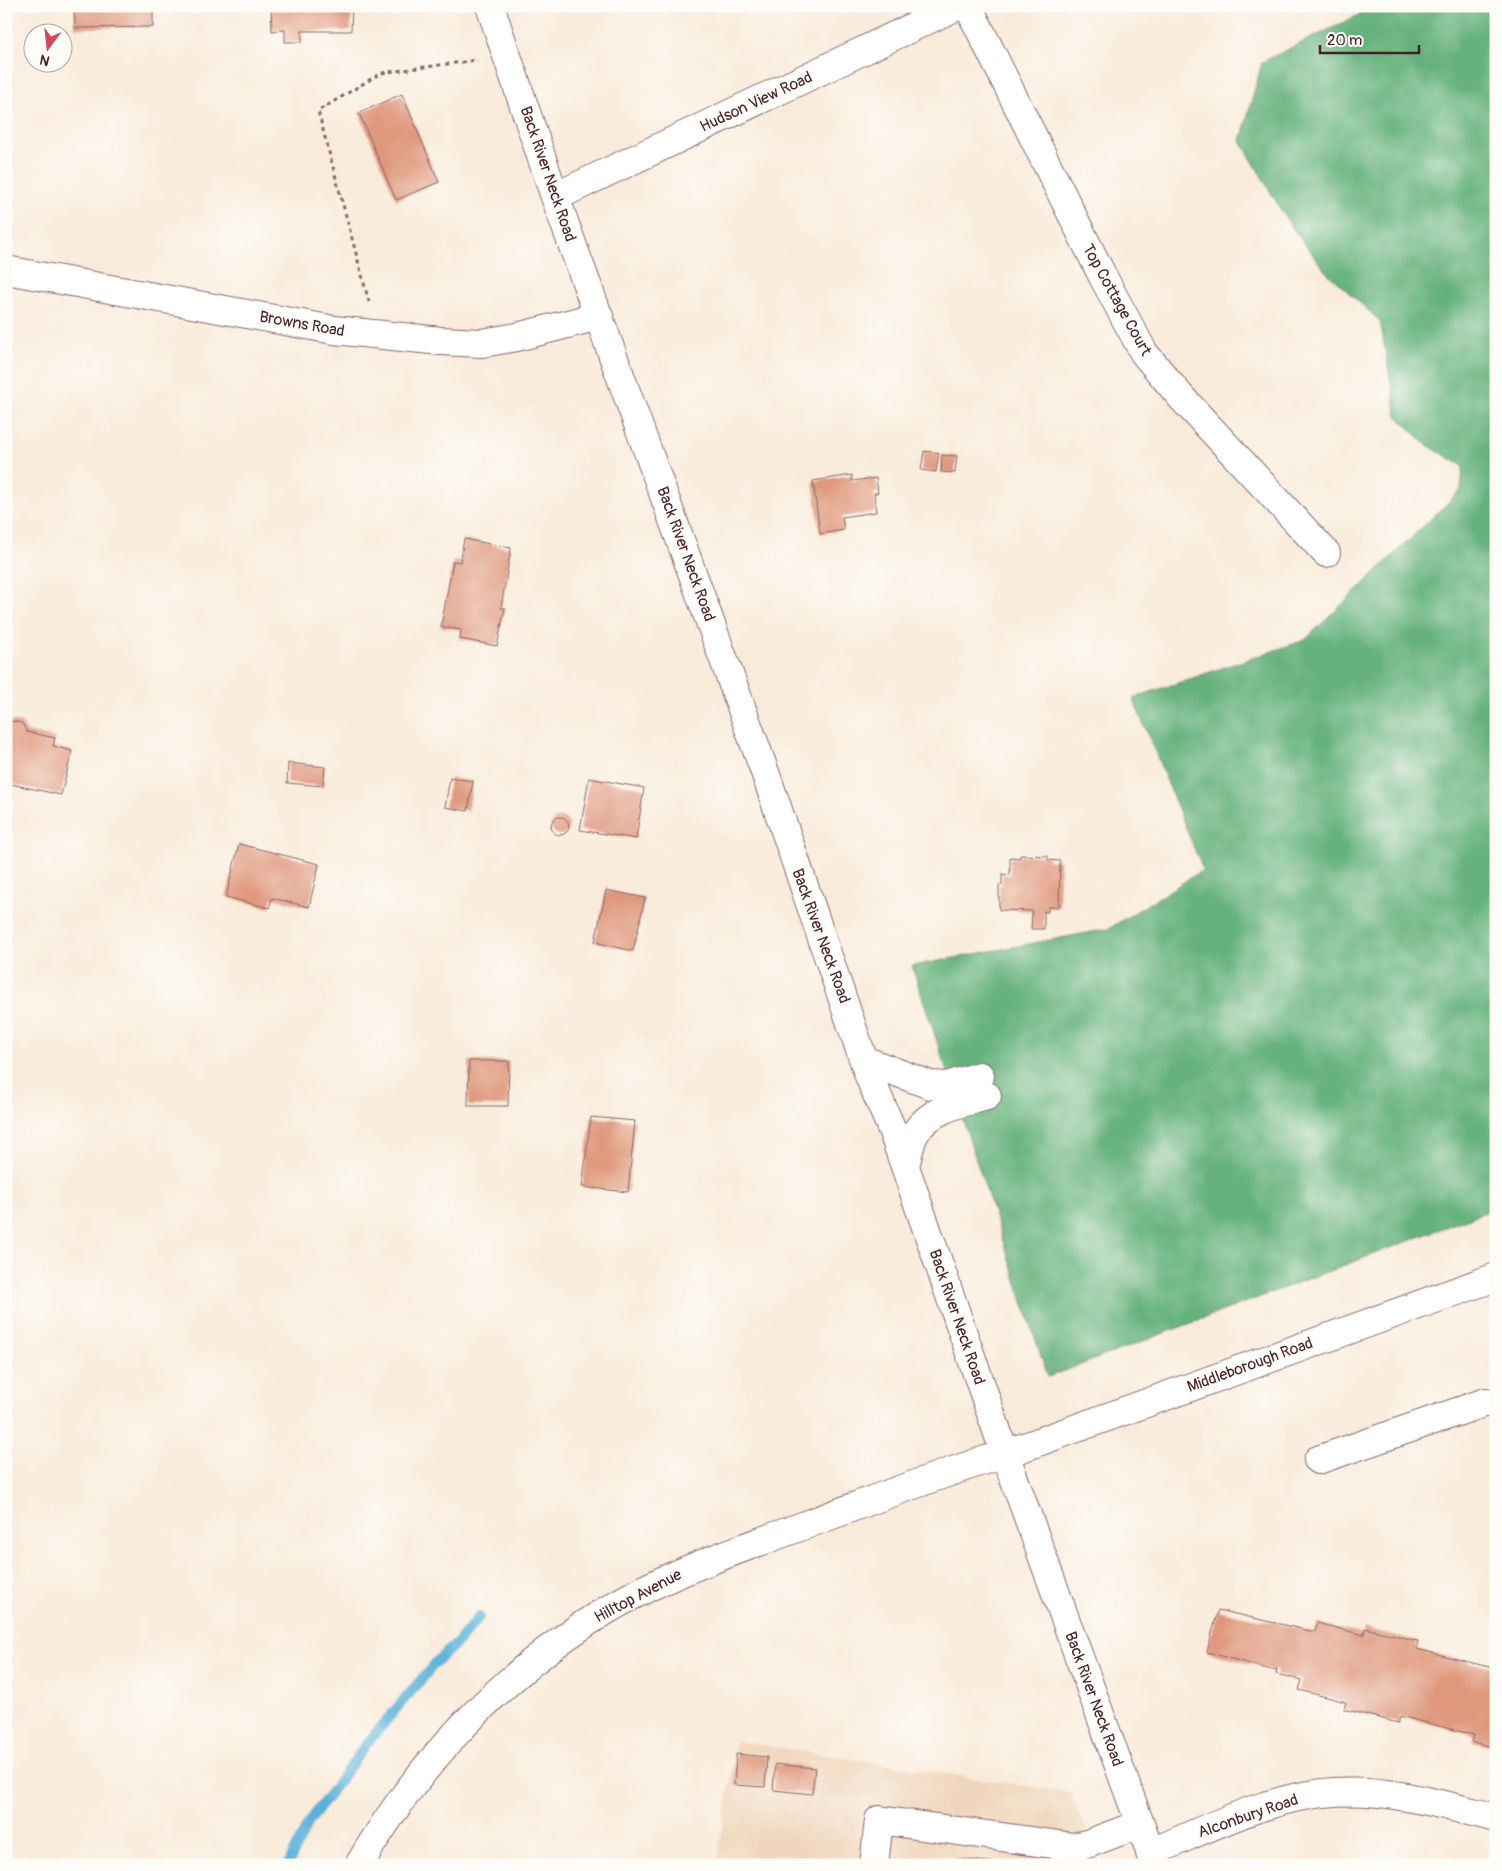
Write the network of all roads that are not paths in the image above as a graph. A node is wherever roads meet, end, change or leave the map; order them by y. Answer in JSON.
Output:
{"nodes":[{"id":1,"x":490,"y":6,"type":"edge"},
{"id":2,"x":957,"y":6,"type":"edge"},
{"id":3,"x":968,"y":6,"type":"edge"},
{"id":4,"x":555,"y":197,"type":"junction"},
{"id":5,"x":6,"y":270,"type":"edge"},
{"id":6,"x":599,"y":316,"type":"junction"},
{"id":7,"x":1326,"y":553,"type":"dead end"},
{"id":8,"x":864,"y":1060,"type":"junction"},
{"id":9,"x":905,"y":1166,"type":"junction"},
{"id":10,"x":1496,"y":1277,"type":"edge"},
{"id":11,"x":1496,"y":1405,"type":"edge"},
{"id":12,"x":1005,"y":1454,"type":"junction"},
{"id":13,"x":1318,"y":1460,"type":"dead end"},
{"id":14,"x":1496,"y":1818,"type":"edge"},
{"id":15,"x":1140,"y":1824,"type":"junction"},
{"id":16,"x":1153,"y":1859,"type":"edge"},
{"id":17,"x":359,"y":1865,"type":"edge"},
{"id":18,"x":874,"y":1865,"type":"edge"}],
"edges":[{"from":1,"to":4,"type":"street","name":"Back River Neck Road"},
{"from":2,"to":4,"type":"street","name":"Hudson View Road"},
{"from":3,"to":7,"type":"street","name":"Top Cottage Court"},
{"from":4,"to":6,"type":"street","name":"Back River Neck Road"},
{"from":5,"to":6,"type":"street","name":"Browns Road"},
{"from":6,"to":8,"type":"street","name":"Back River Neck Road"},
{"from":8,"to":9,"type":"street","name":"Back River Neck Road"},
{"from":8,"to":9,"type":"street"},
{"from":9,"to":12,"type":"street","name":"Back River Neck Road"},
{"from":10,"to":12,"type":"street","name":"Middleborough Road"},
{"from":11,"to":13,"type":"street"},
{"from":12,"to":15,"type":"street","name":"Back River Neck Road"},
{"from":12,"to":17,"type":"street","name":"Hilltop Avenue"},
{"from":14,"to":16,"type":"street","name":"Alconbury Road"},
{"from":15,"to":16,"type":"street","name":"Back River Neck Road"},
{"from":15,"to":18,"type":"street"}]}
